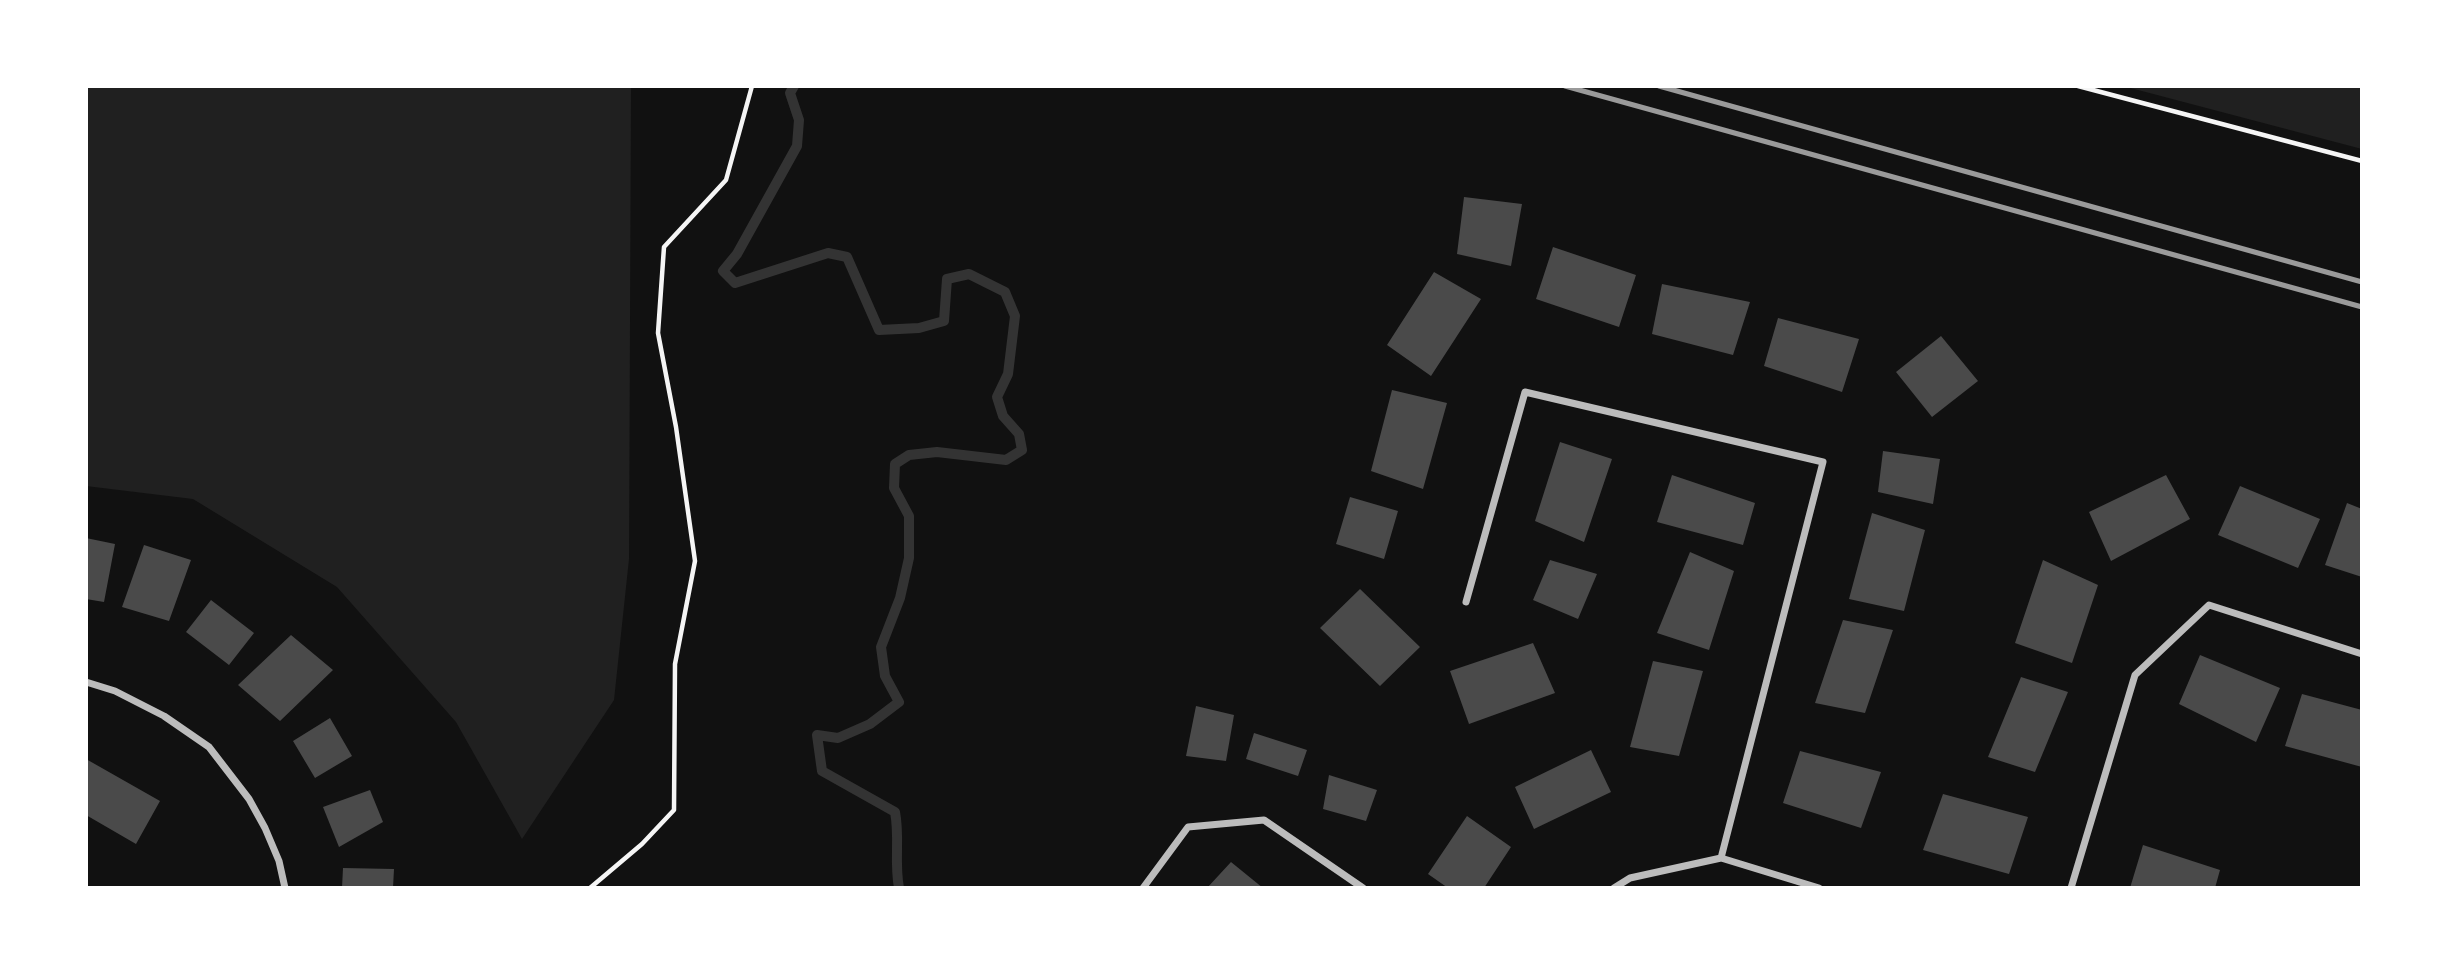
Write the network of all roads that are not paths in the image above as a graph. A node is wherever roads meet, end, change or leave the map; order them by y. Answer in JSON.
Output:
{"nodes":[{"id":1,"x":1466,"y":602,"type":"dead end"},
{"id":2,"x":2362,"y":654,"type":"edge"},
{"id":3,"x":86,"y":682,"type":"edge"},
{"id":4,"x":1721,"y":858,"type":"junction"},
{"id":5,"x":285,"y":888,"type":"edge"},
{"id":6,"x":1143,"y":888,"type":"edge"},
{"id":7,"x":1363,"y":888,"type":"edge"},
{"id":8,"x":1614,"y":888,"type":"edge"},
{"id":9,"x":1819,"y":888,"type":"edge"},
{"id":10,"x":2071,"y":888,"type":"edge"}],
"edges":[{"from":1,"to":4,"type":"street"},
{"from":2,"to":10,"type":"street"},
{"from":3,"to":5,"type":"street"},
{"from":4,"to":8,"type":"street"},
{"from":4,"to":9,"type":"street"},
{"from":6,"to":7,"type":"street"}]}
